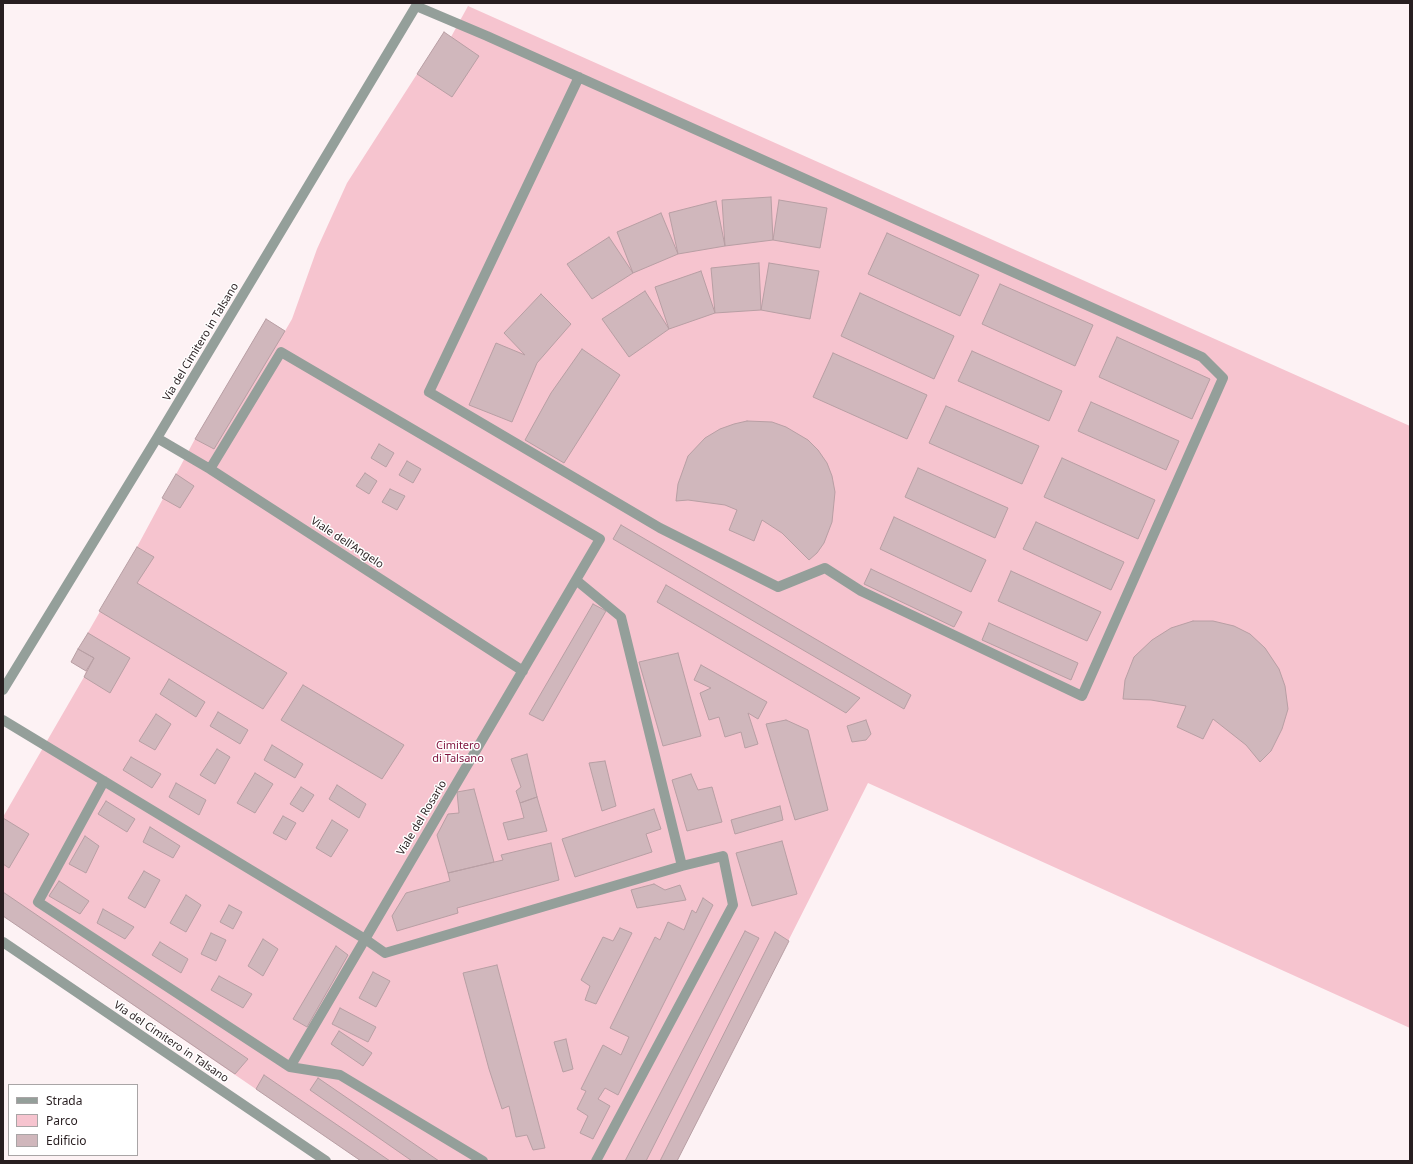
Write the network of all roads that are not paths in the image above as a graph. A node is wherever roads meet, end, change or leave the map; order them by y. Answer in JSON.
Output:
{"nodes":[{"id":1,"x":579,"y":77,"type":"junction"},
{"id":2,"x":157,"y":438,"type":"junction"},
{"id":3,"x":210,"y":469,"type":"junction"},
{"id":4,"x":576,"y":580,"type":"junction"},
{"id":5,"x":523,"y":671,"type":"junction"},
{"id":6,"x":3,"y":690,"type":"edge"},
{"id":7,"x":3,"y":720,"type":"edge"},
{"id":8,"x":104,"y":782,"type":"junction"},
{"id":9,"x":682,"y":866,"type":"junction"},
{"id":10,"x":365,"y":939,"type":"junction"},
{"id":11,"x":3,"y":942,"type":"edge"},
{"id":12,"x":290,"y":1067,"type":"junction"},
{"id":13,"x":326,"y":1161,"type":"edge"},
{"id":14,"x":483,"y":1161,"type":"edge"},
{"id":15,"x":596,"y":1161,"type":"edge"}],
"edges":[{"from":1,"to":1,"type":"street"},
{"from":1,"to":2,"type":"street","name":"Via del Cimitero in Talsano"},
{"from":2,"to":3,"type":"street","name":"Viale dell'Angelo"},
{"from":2,"to":6,"type":"street","name":"Via del Cimitero in Talsano"},
{"from":3,"to":4,"type":"street","name":"Viale del Rosario"},
{"from":3,"to":5,"type":"street","name":"Viale dell'Angelo"},
{"from":4,"to":5,"type":"street","name":"Viale del Rosario"},
{"from":4,"to":9,"type":"street"},
{"from":5,"to":10,"type":"street","name":"Viale del Rosario"},
{"from":7,"to":8,"type":"street"},
{"from":8,"to":10,"type":"street"},
{"from":8,"to":12,"type":"street"},
{"from":9,"to":10,"type":"street"},
{"from":9,"to":15,"type":"street"},
{"from":10,"to":12,"type":"street","name":"Viale del Rosario"},
{"from":11,"to":13,"type":"street","name":"Via del Cimitero in Talsano"},
{"from":12,"to":14,"type":"street"}]}
